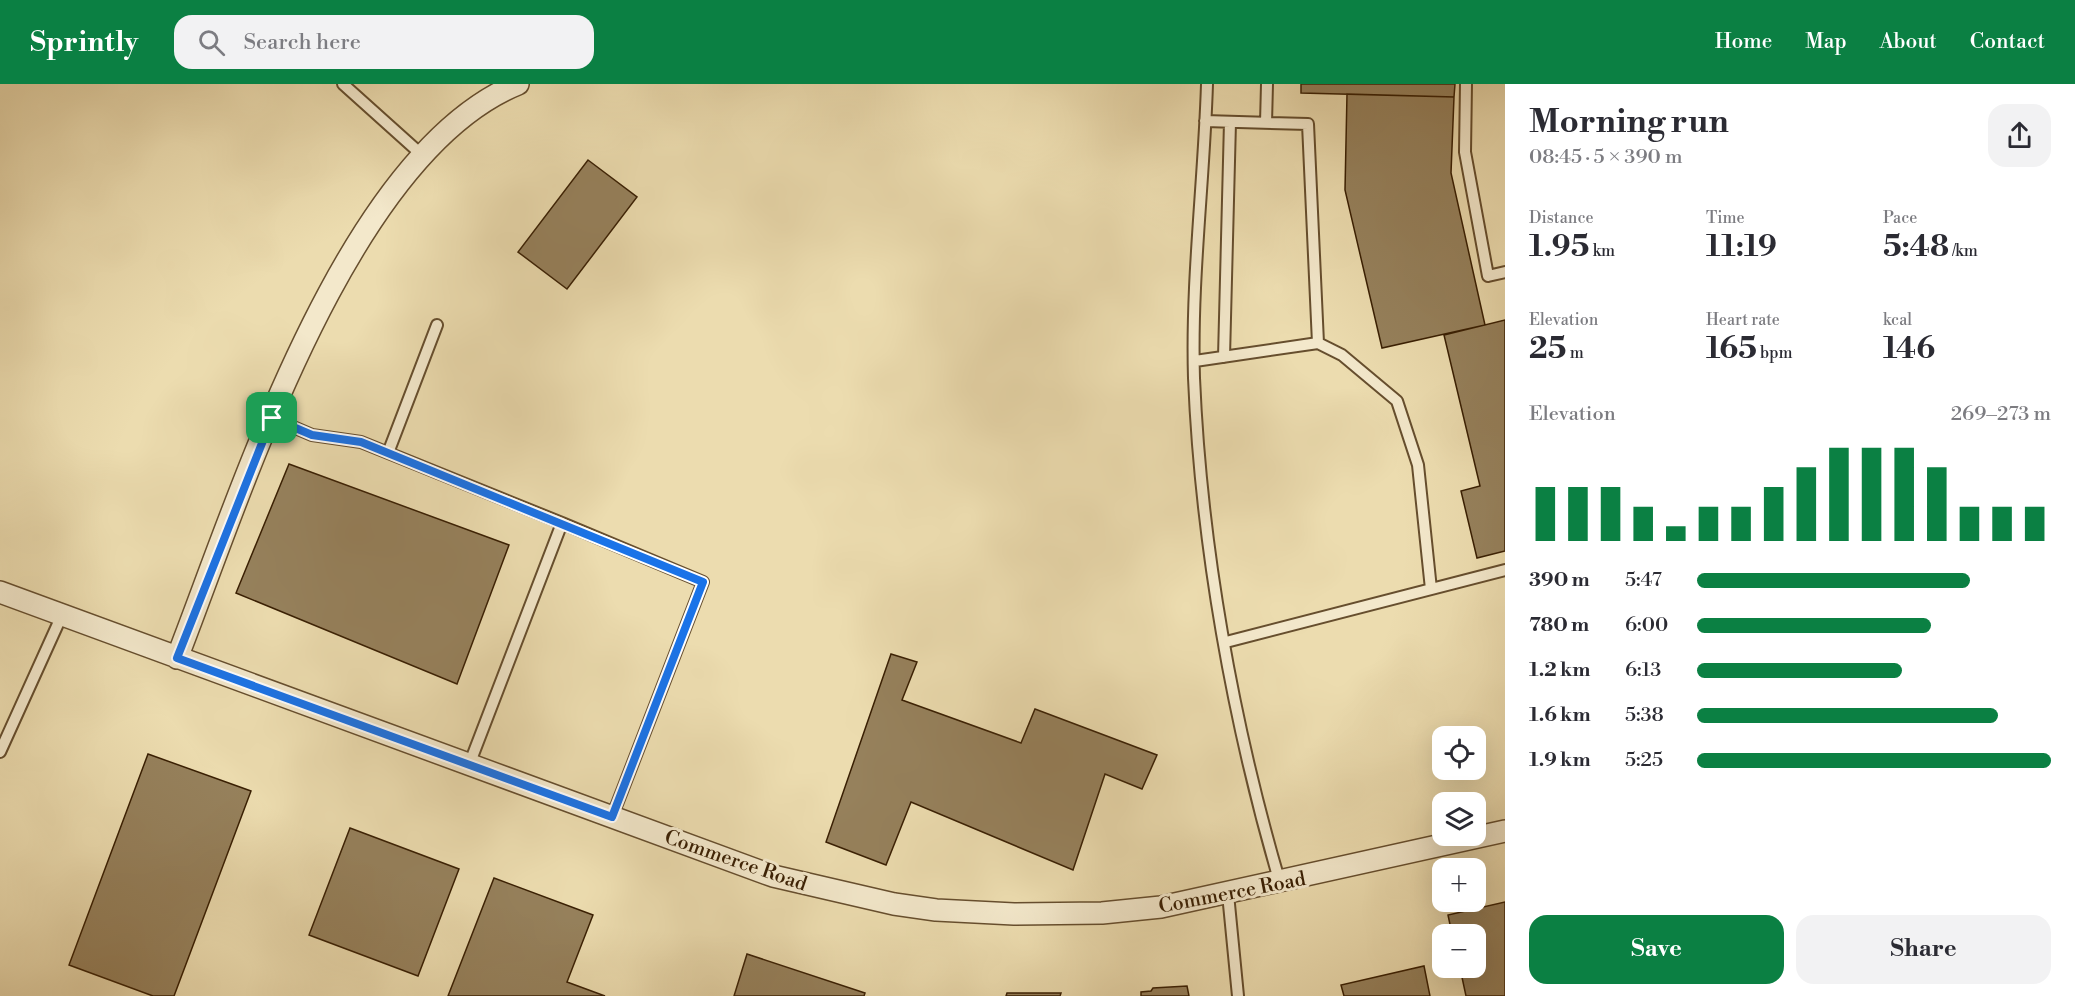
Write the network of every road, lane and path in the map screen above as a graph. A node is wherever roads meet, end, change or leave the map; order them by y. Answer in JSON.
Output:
{"nodes":[{"id":1,"x":343,"y":84,"type":"edge"},
{"id":2,"x":518,"y":84,"type":"edge"},
{"id":3,"x":1207,"y":84,"type":"edge"},
{"id":4,"x":1268,"y":84,"type":"edge"},
{"id":5,"x":1466,"y":84,"type":"edge"},
{"id":6,"x":1205,"y":121,"type":"junction"},
{"id":7,"x":1230,"y":122,"type":"junction"},
{"id":8,"x":1266,"y":123,"type":"junction"},
{"id":9,"x":422,"y":155,"type":"junction"},
{"id":10,"x":1505,"y":272,"type":"edge"},
{"id":11,"x":437,"y":325,"type":"dead end"},
{"id":12,"x":1318,"y":343,"type":"junction"},
{"id":13,"x":1224,"y":357,"type":"junction"},
{"id":14,"x":1195,"y":361,"type":"junction"},
{"id":15,"x":272,"y":418,"type":"junction"},
{"id":16,"x":388,"y":453,"type":"junction"},
{"id":17,"x":562,"y":523,"type":"junction"},
{"id":18,"x":1505,"y":570,"type":"edge"},
{"id":19,"x":1431,"y":589,"type":"junction"},
{"id":20,"x":0,"y":592,"type":"edge"},
{"id":21,"x":63,"y":615,"type":"junction"},
{"id":22,"x":1226,"y":642,"type":"junction"},
{"id":23,"x":177,"y":658,"type":"junction"},
{"id":24,"x":0,"y":752,"type":"edge"},
{"id":25,"x":469,"y":765,"type":"junction"},
{"id":26,"x":612,"y":817,"type":"junction"},
{"id":27,"x":1505,"y":831,"type":"edge"},
{"id":28,"x":1280,"y":883,"type":"junction"},
{"id":29,"x":1228,"y":894,"type":"junction"},
{"id":30,"x":1238,"y":996,"type":"edge"}],
"edges":[{"from":1,"to":9,"type":"lane"},
{"from":2,"to":9,"type":"street"},
{"from":3,"to":6,"type":"lane"},
{"from":4,"to":8,"type":"lane"},
{"from":5,"to":10,"type":"lane"},
{"from":6,"to":7,"type":"lane"},
{"from":6,"to":14,"type":"lane"},
{"from":7,"to":8,"type":"lane"},
{"from":7,"to":13,"type":"lane"},
{"from":8,"to":12,"type":"lane"},
{"from":9,"to":15,"type":"street"},
{"from":11,"to":16,"type":"lane"},
{"from":12,"to":13,"type":"lane"},
{"from":12,"to":19,"type":"lane"},
{"from":13,"to":14,"type":"lane"},
{"from":14,"to":22,"type":"lane"},
{"from":15,"to":16,"type":"lane"},
{"from":15,"to":23,"type":"street"},
{"from":16,"to":17,"type":"lane"},
{"from":17,"to":25,"type":"lane"},
{"from":17,"to":26,"type":"lane"},
{"from":18,"to":19,"type":"lane"},
{"from":19,"to":22,"type":"lane"},
{"from":20,"to":21,"type":"street","name":"Commerce Road"},
{"from":21,"to":23,"type":"street","name":"Commerce Road"},
{"from":21,"to":24,"type":"lane"},
{"from":22,"to":28,"type":"lane"},
{"from":23,"to":25,"type":"street","name":"Commerce Road"},
{"from":25,"to":26,"type":"street","name":"Commerce Road"},
{"from":26,"to":29,"type":"street","name":"Commerce Road"},
{"from":27,"to":28,"type":"street","name":"Commerce Road"},
{"from":28,"to":29,"type":"street","name":"Commerce Road"},
{"from":29,"to":30,"type":"lane"}]}
